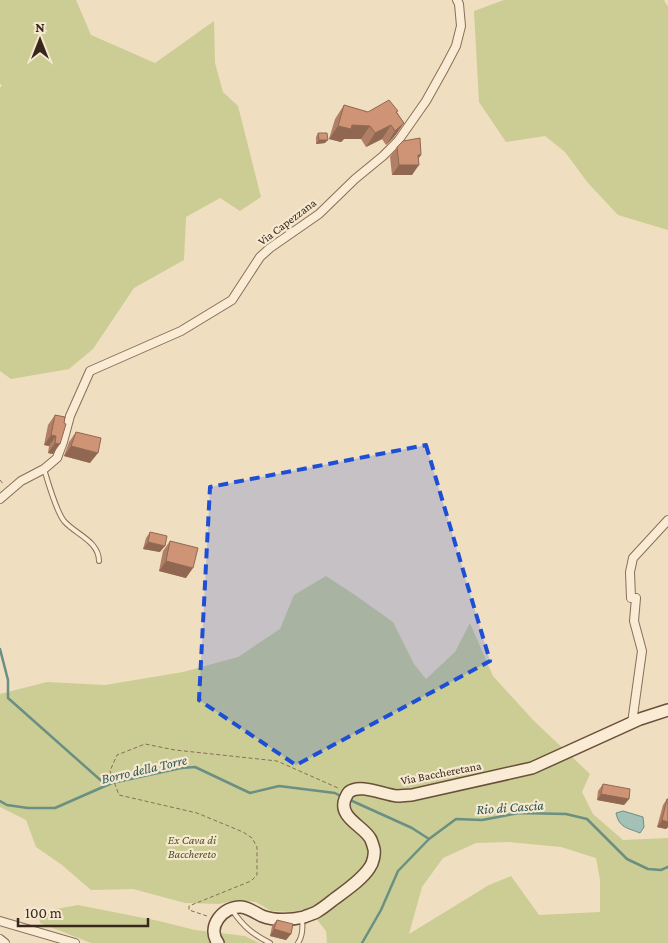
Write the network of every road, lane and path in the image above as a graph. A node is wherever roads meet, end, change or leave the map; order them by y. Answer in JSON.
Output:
{"nodes":[{"id":1,"x":457,"y":0,"type":"edge"},
{"id":2,"x":44,"y":469,"type":"junction"},
{"id":3,"x":0,"y":499,"type":"edge"},
{"id":4,"x":668,"y":520,"type":"edge"},
{"id":5,"x":99,"y":561,"type":"dead end"},
{"id":6,"x":668,"y":710,"type":"edge"},
{"id":7,"x":632,"y":723,"type":"junction"},
{"id":8,"x":346,"y":797,"type":"junction"},
{"id":9,"x":231,"y":908,"type":"junction"},
{"id":10,"x":302,"y":917,"type":"junction"},
{"id":11,"x":216,"y":920,"type":"junction"},
{"id":12,"x":0,"y":921,"type":"edge"},
{"id":13,"x":0,"y":939,"type":"edge"},
{"id":14,"x":5,"y":943,"type":"edge"},
{"id":15,"x":75,"y":943,"type":"edge"},
{"id":16,"x":218,"y":943,"type":"edge"},
{"id":17,"x":270,"y":943,"type":"edge"},
{"id":18,"x":298,"y":943,"type":"edge"}],
"edges":[{"from":1,"to":2,"type":"street","name":"Via Capezzana"},
{"from":2,"to":3,"type":"street","name":"Via Capezzana"},
{"from":2,"to":5,"type":"lane"},
{"from":4,"to":7,"type":"street"},
{"from":6,"to":7,"type":"street","name":"Via Baccheretana"},
{"from":7,"to":8,"type":"street","name":"Via Baccheretana"},
{"from":8,"to":10,"type":"street"},
{"from":8,"to":11,"type":"path"},
{"from":9,"to":10,"type":"street"},
{"from":9,"to":11,"type":"street"},
{"from":9,"to":17,"type":"lane"},
{"from":10,"to":18,"type":"lane"},
{"from":11,"to":16,"type":"street"},
{"from":12,"to":15,"type":"street"},
{"from":13,"to":14,"type":"street"}]}
